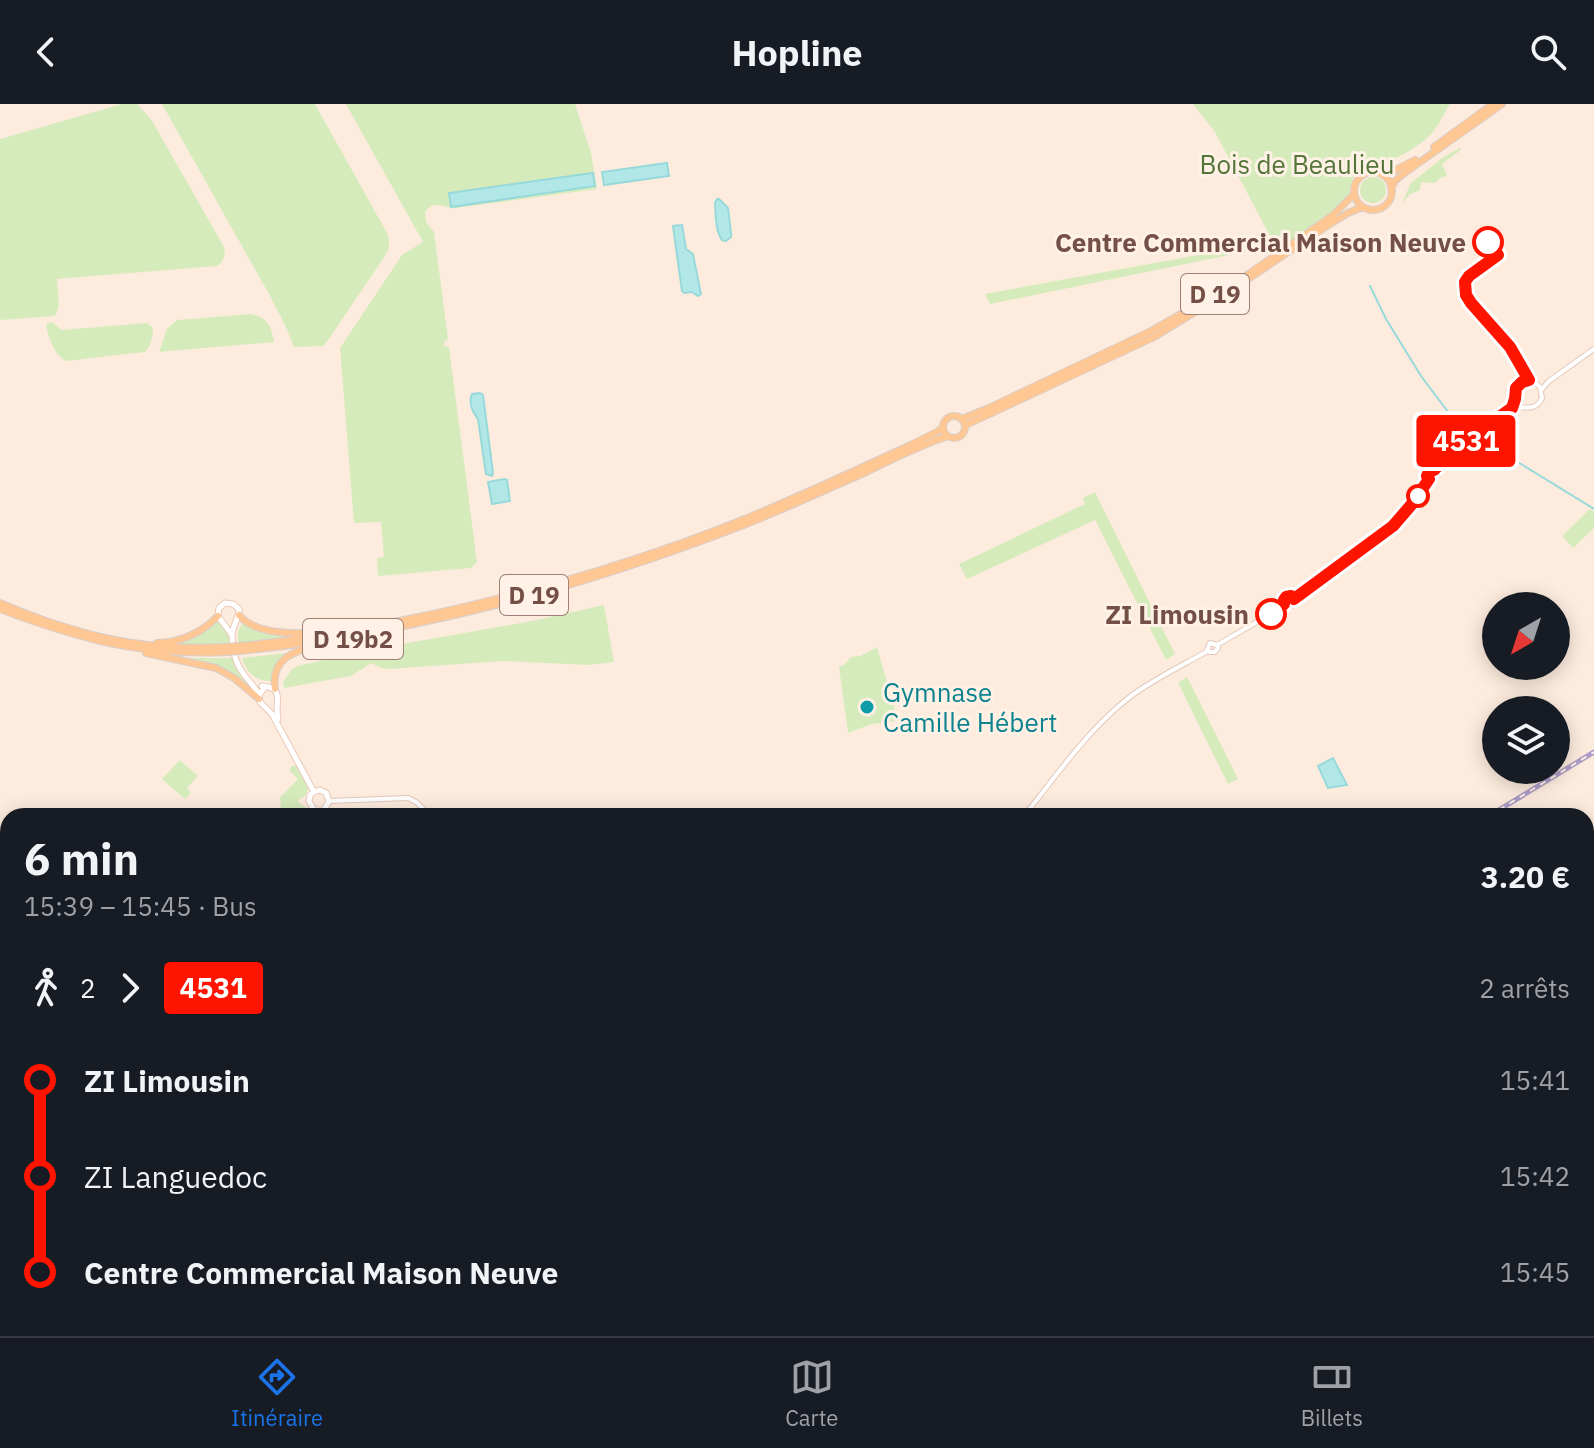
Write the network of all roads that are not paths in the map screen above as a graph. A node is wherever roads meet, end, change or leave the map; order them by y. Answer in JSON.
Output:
{"nodes":[{"id":1,"x":1493,"y":104,"type":"edge"},
{"id":2,"x":1502,"y":104,"type":"edge"},
{"id":3,"x":1384,"y":176,"type":"junction"},
{"id":4,"x":1391,"y":188,"type":"junction"},
{"id":5,"x":1354,"y":194,"type":"junction"},
{"id":6,"x":1363,"y":207,"type":"junction"},
{"id":7,"x":1594,"y":349,"type":"edge"},
{"id":8,"x":1549,"y":381,"type":"junction"},
{"id":9,"x":1538,"y":384,"type":"junction"},
{"id":10,"x":1542,"y":390,"type":"junction"},
{"id":11,"x":1515,"y":399,"type":"junction"},
{"id":12,"x":1521,"y":406,"type":"junction"},
{"id":13,"x":1512,"y":408,"type":"junction"},
{"id":14,"x":964,"y":422,"type":"junction"},
{"id":15,"x":943,"y":427,"type":"junction"},
{"id":16,"x":948,"y":436,"type":"junction"},
{"id":17,"x":1436,"y":472,"type":"junction"},
{"id":18,"x":1429,"y":479,"type":"junction"},
{"id":19,"x":0,"y":606,"type":"edge"},
{"id":20,"x":456,"y":614,"type":"junction"},
{"id":21,"x":239,"y":615,"type":"junction"},
{"id":22,"x":218,"y":616,"type":"junction"},
{"id":23,"x":235,"y":622,"type":"junction"},
{"id":24,"x":225,"y":624,"type":"junction"},
{"id":25,"x":358,"y":630,"type":"junction"},
{"id":26,"x":232,"y":635,"type":"junction"},
{"id":27,"x":128,"y":642,"type":"junction"},
{"id":28,"x":108,"y":644,"type":"junction"},
{"id":29,"x":239,"y":648,"type":"junction"},
{"id":30,"x":227,"y":649,"type":"junction"},
{"id":31,"x":250,"y":681,"type":"junction"},
{"id":32,"x":265,"y":687,"type":"junction"},
{"id":33,"x":275,"y":689,"type":"junction"},
{"id":34,"x":259,"y":697,"type":"junction"},
{"id":35,"x":276,"y":703,"type":"junction"},
{"id":36,"x":266,"y":706,"type":"junction"},
{"id":37,"x":282,"y":731,"type":"junction"},
{"id":38,"x":314,"y":792,"type":"junction"},
{"id":39,"x":329,"y":801,"type":"junction"},
{"id":40,"x":313,"y":808,"type":"edge"},
{"id":41,"x":326,"y":808,"type":"edge"},
{"id":42,"x":422,"y":808,"type":"edge"},
{"id":43,"x":1030,"y":808,"type":"edge"}],
"edges":[{"from":1,"to":3,"type":"main road"},
{"from":2,"to":4,"type":"main road"},
{"from":3,"to":4,"type":"main road"},
{"from":3,"to":5,"type":"main road"},
{"from":4,"to":6,"type":"main road"},
{"from":5,"to":6,"type":"main road"},
{"from":5,"to":14,"type":"main road","number":"D 19"},
{"from":6,"to":14,"type":"main road","number":"D 19"},
{"from":7,"to":8,"type":"street"},
{"from":8,"to":9,"type":"street"},
{"from":8,"to":10,"type":"street"},
{"from":9,"to":10,"type":"street"},
{"from":9,"to":11,"type":"street"},
{"from":10,"to":12,"type":"street"},
{"from":11,"to":12,"type":"street"},
{"from":11,"to":13,"type":"street"},
{"from":12,"to":13,"type":"street"},
{"from":13,"to":17,"type":"street"},
{"from":14,"to":15,"type":"main road"},
{"from":14,"to":16,"type":"main road"},
{"from":15,"to":16,"type":"main road"},
{"from":15,"to":25,"type":"main road","number":"D 19"},
{"from":16,"to":20,"type":"main road","number":"D 19"},
{"from":17,"to":18,"type":"street"},
{"from":17,"to":18,"type":"street"},
{"from":18,"to":43,"type":"street"},
{"from":19,"to":27,"type":"main road","number":"D 19"},
{"from":19,"to":28,"type":"main road","number":"D 19"},
{"from":20,"to":29,"type":"main road","number":"D 19"},
{"from":20,"to":33,"type":"main road","number":"D 19b2"},
{"from":21,"to":22,"type":"main road"},
{"from":21,"to":23,"type":"main road"},
{"from":21,"to":25,"type":"main road"},
{"from":22,"to":24,"type":"main road"},
{"from":22,"to":27,"type":"main road"},
{"from":23,"to":24,"type":"main road"},
{"from":23,"to":26,"type":"main road"},
{"from":24,"to":26,"type":"main road"},
{"from":25,"to":29,"type":"main road","number":"D 19"},
{"from":26,"to":31,"type":"main road"},
{"from":27,"to":30,"type":"main road","number":"D 19"},
{"from":28,"to":30,"type":"main road","number":"D 19"},
{"from":28,"to":34,"type":"main road"},
{"from":29,"to":30,"type":"main road","number":"D 19","bridge":true},
{"from":31,"to":32,"type":"main road"},
{"from":31,"to":34,"type":"main road"},
{"from":32,"to":33,"type":"main road"},
{"from":32,"to":34,"type":"main road"},
{"from":33,"to":35,"type":"main road"},
{"from":34,"to":36,"type":"main road"},
{"from":35,"to":36,"type":"main road"},
{"from":35,"to":37,"type":"main road"},
{"from":36,"to":37,"type":"main road"},
{"from":37,"to":38,"type":"main road"},
{"from":38,"to":39,"type":"main road"},
{"from":38,"to":40,"type":"main road"},
{"from":39,"to":41,"type":"main road"},
{"from":39,"to":42,"type":"street"}]}
